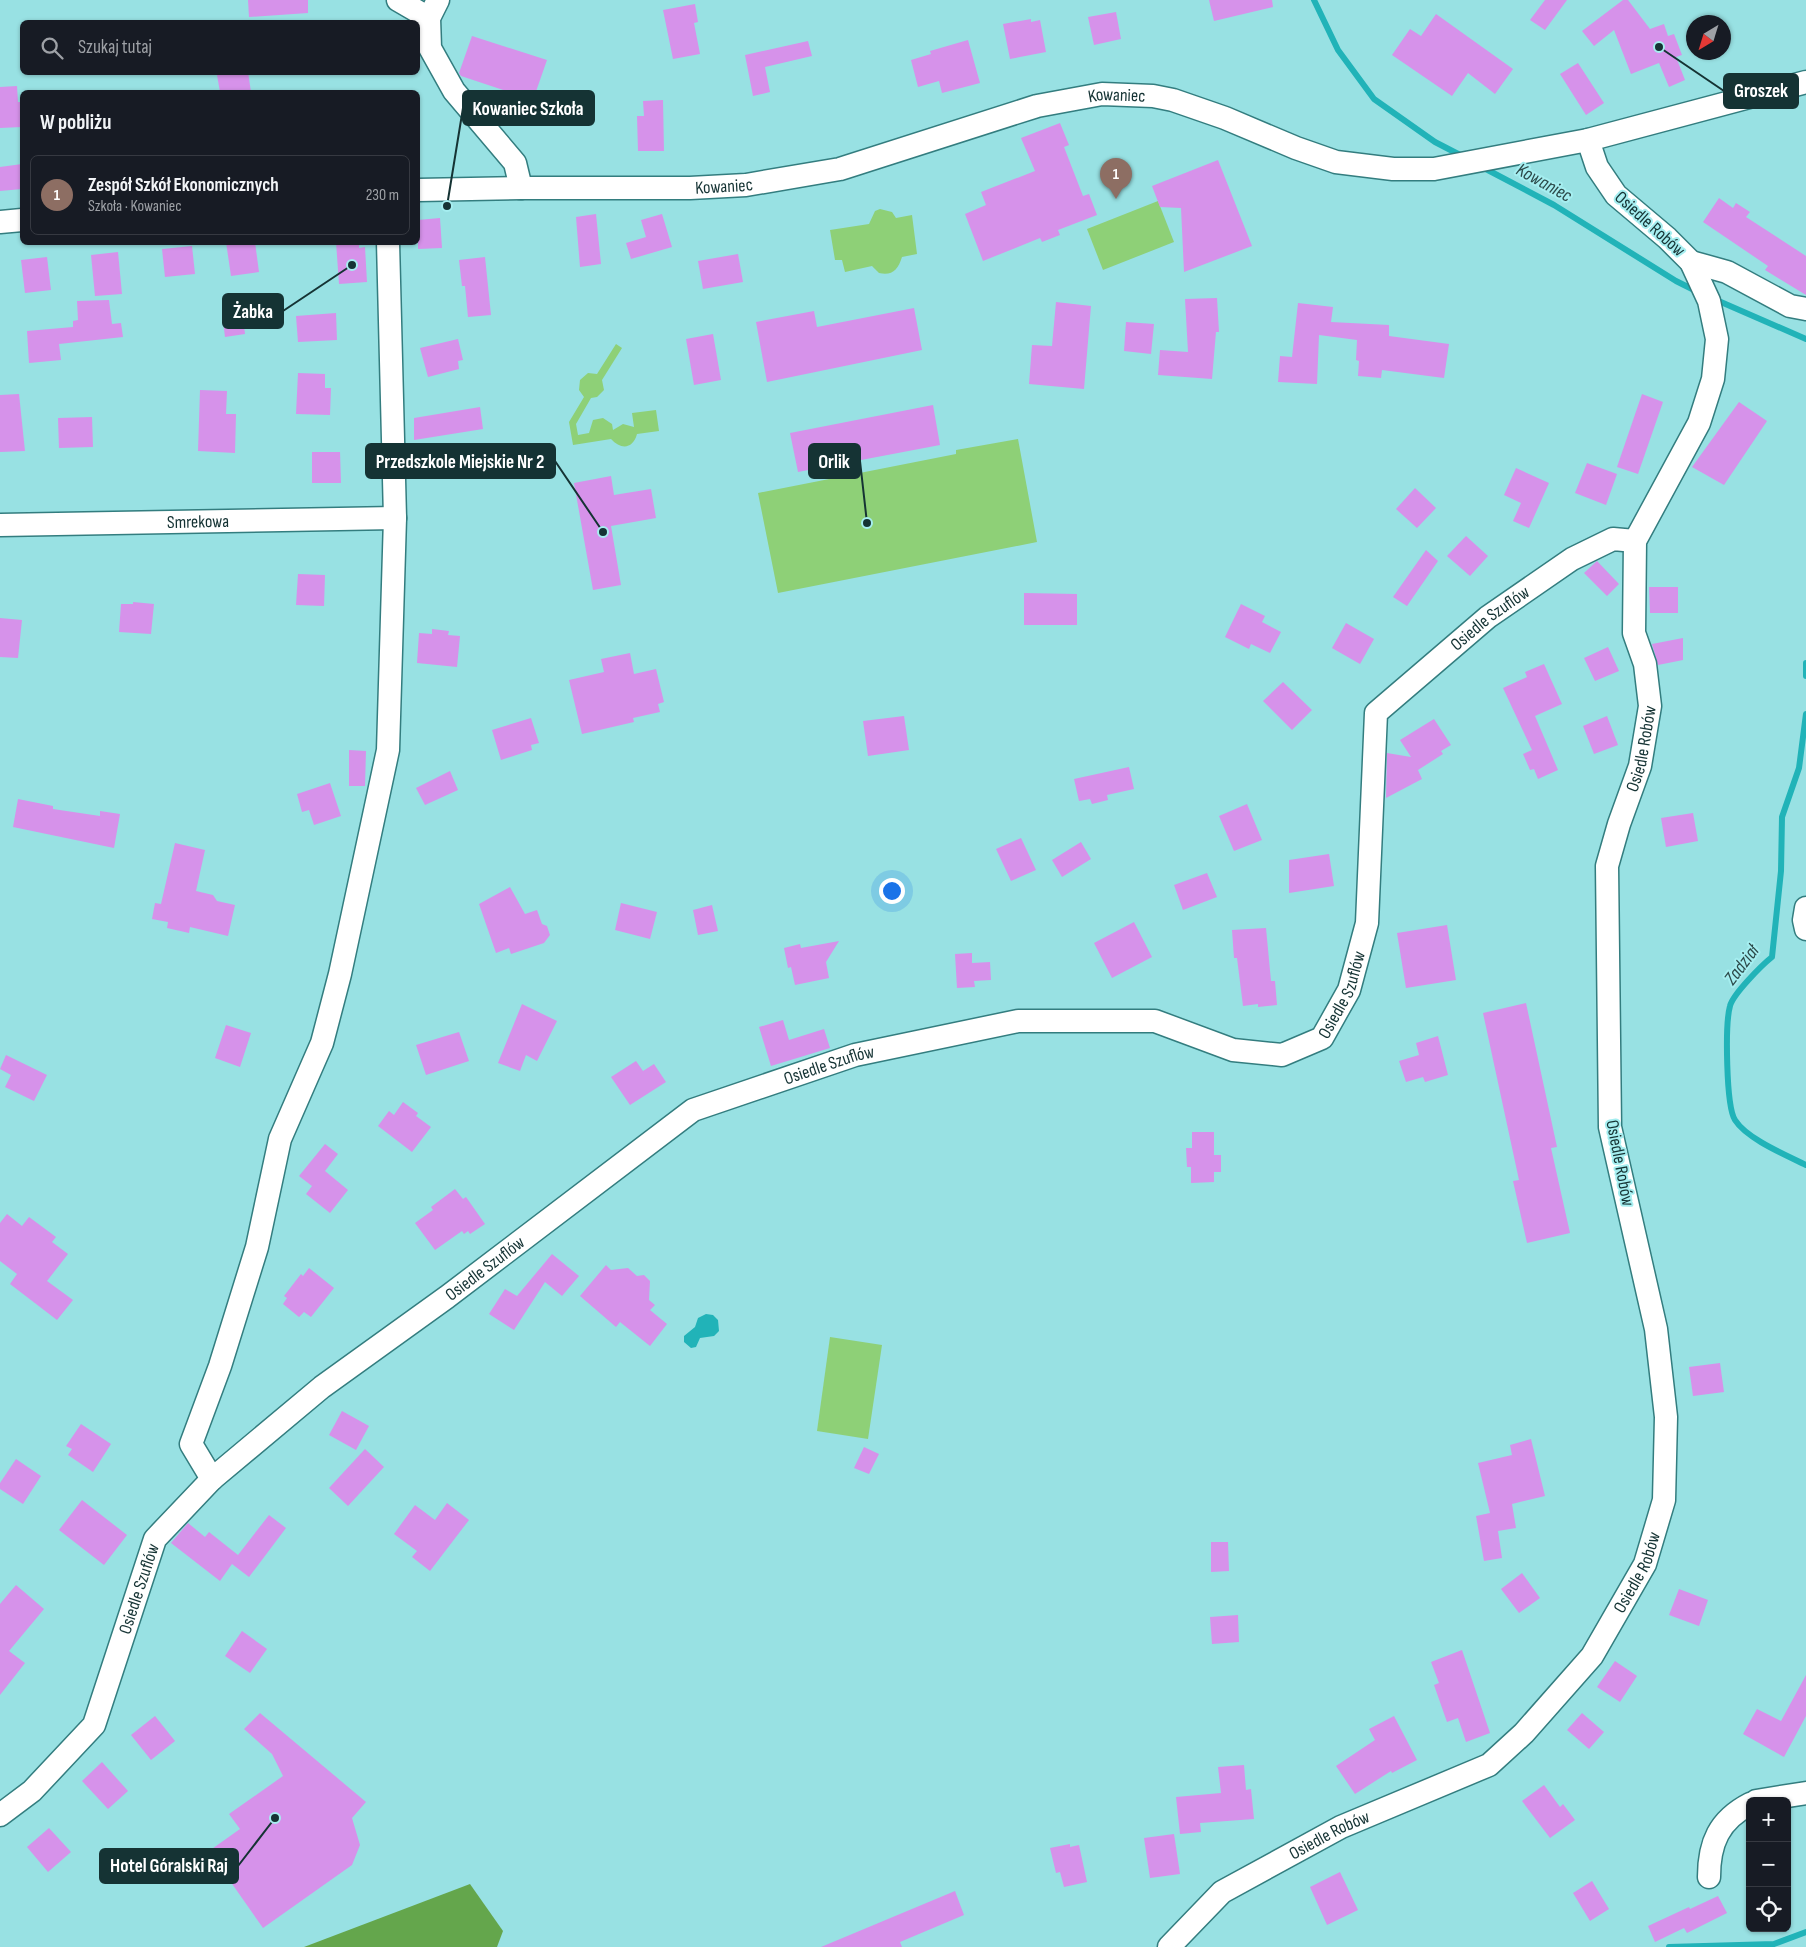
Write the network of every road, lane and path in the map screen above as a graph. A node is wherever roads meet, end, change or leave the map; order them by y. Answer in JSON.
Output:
{"nodes":[{"id":1,"x":398,"y":0,"type":"edge"},
{"id":2,"x":435,"y":6,"type":"edge"},
{"id":3,"x":1806,"y":82,"type":"edge"},
{"id":4,"x":1588,"y":140,"type":"junction"},
{"id":5,"x":521,"y":188,"type":"junction"},
{"id":6,"x":420,"y":190,"type":"edge"},
{"id":7,"x":20,"y":220,"type":"edge"},
{"id":8,"x":0,"y":222,"type":"edge"},
{"id":9,"x":388,"y":245,"type":"edge"},
{"id":10,"x":1696,"y":271,"type":"junction"},
{"id":11,"x":1806,"y":309,"type":"edge"},
{"id":12,"x":395,"y":518,"type":"junction"},
{"id":13,"x":0,"y":525,"type":"edge"},
{"id":14,"x":1635,"y":541,"type":"junction"},
{"id":15,"x":1806,"y":908,"type":"edge"},
{"id":16,"x":1806,"y":928,"type":"edge"},
{"id":17,"x":212,"y":1479,"type":"junction"},
{"id":18,"x":1806,"y":1793,"type":"edge"},
{"id":19,"x":1781,"y":1797,"type":"edge"},
{"id":20,"x":1746,"y":1806,"type":"edge"},
{"id":21,"x":0,"y":1815,"type":"edge"},
{"id":22,"x":1709,"y":1877,"type":"dead end"},
{"id":23,"x":1169,"y":1947,"type":"edge"}],
"edges":[{"from":1,"to":2,"type":"street"},
{"from":2,"to":5,"type":"street"},
{"from":3,"to":4,"type":"street","name":"Kowaniec"},
{"from":4,"to":5,"type":"street","name":"Kowaniec"},
{"from":4,"to":10,"type":"street","name":"Osiedle Robów"},
{"from":5,"to":6,"type":"street","name":"Kowaniec"},
{"from":7,"to":8,"type":"street"},
{"from":9,"to":12,"type":"street"},
{"from":10,"to":11,"type":"street"},
{"from":10,"to":14,"type":"street","name":"Osiedle Robów"},
{"from":12,"to":13,"type":"street","name":"Smrekowa"},
{"from":12,"to":17,"type":"street"},
{"from":14,"to":17,"type":"street","name":"Osiedle Szuflów"},
{"from":14,"to":23,"type":"street","name":"Osiedle Robów"},
{"from":15,"to":16,"type":"street"},
{"from":17,"to":21,"type":"street","name":"Osiedle Szuflów"},
{"from":18,"to":19,"type":"street"},
{"from":20,"to":22,"type":"street"}]}
